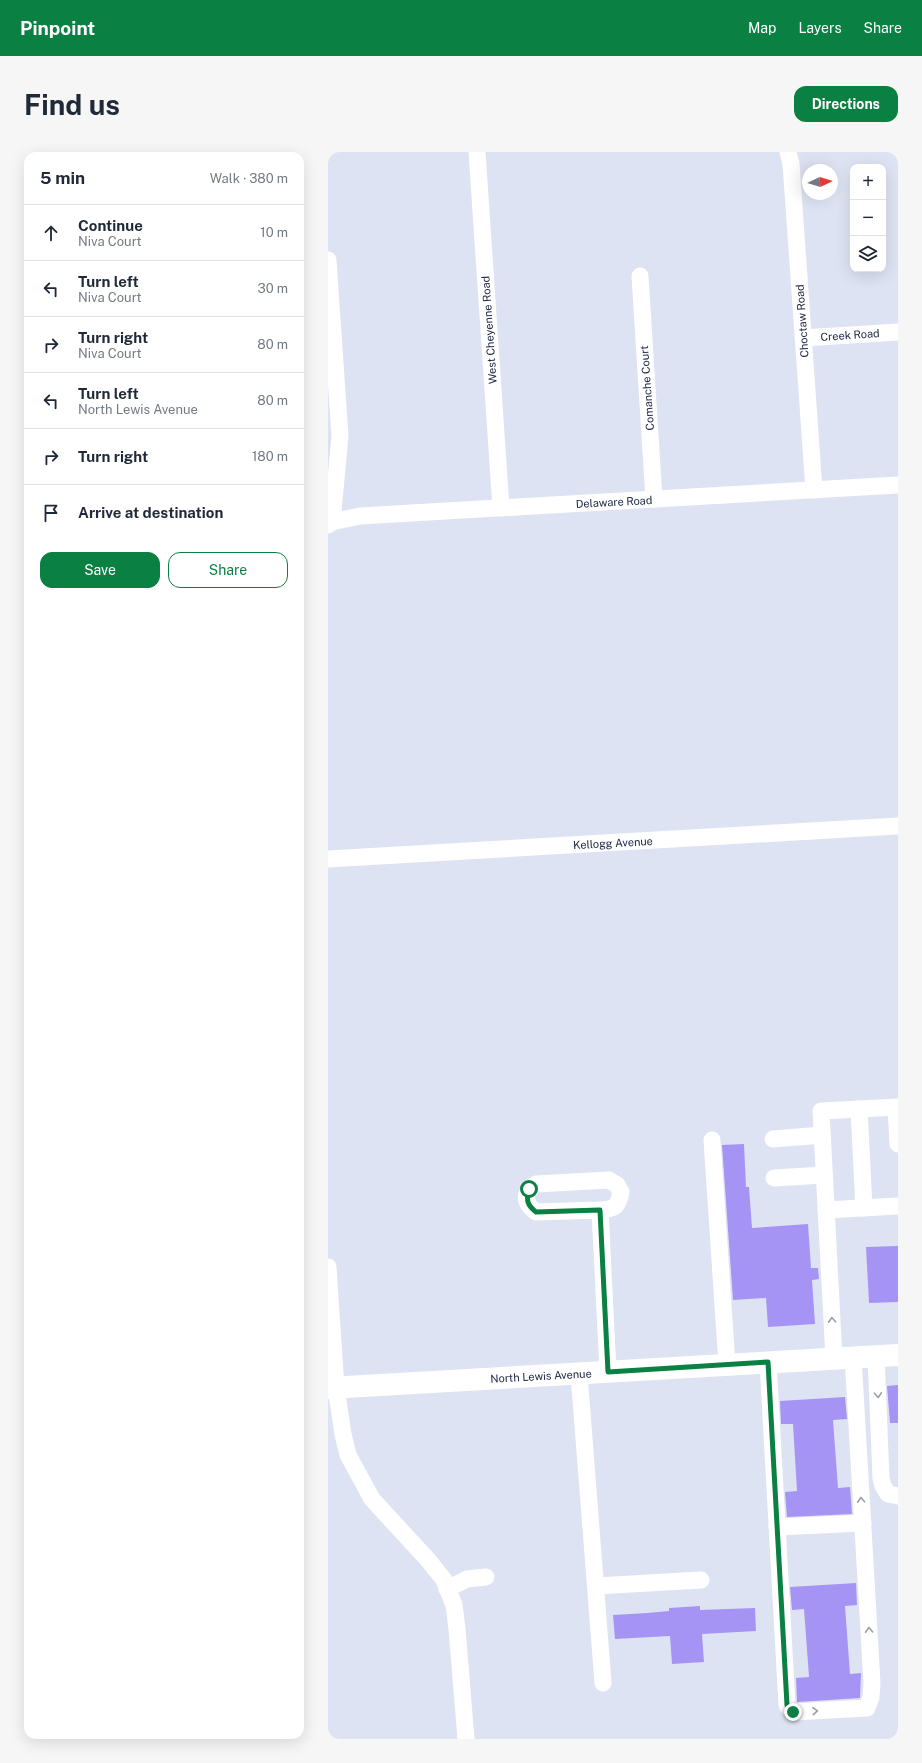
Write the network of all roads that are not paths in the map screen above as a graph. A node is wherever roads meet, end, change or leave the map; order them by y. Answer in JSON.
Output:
{"nodes":[{"id":1,"x":477,"y":152,"type":"edge"},
{"id":2,"x":788,"y":152,"type":"edge"},
{"id":3,"x":328,"y":260,"type":"edge"},
{"id":4,"x":640,"y":276,"type":"dead end"},
{"id":5,"x":898,"y":332,"type":"edge"},
{"id":6,"x":803,"y":338,"type":"junction"},
{"id":7,"x":898,"y":485,"type":"edge"},
{"id":8,"x":814,"y":490,"type":"junction"},
{"id":9,"x":654,"y":499,"type":"junction"},
{"id":10,"x":501,"y":508,"type":"junction"},
{"id":11,"x":330,"y":524,"type":"edge"},
{"id":12,"x":898,"y":826,"type":"edge"},
{"id":13,"x":328,"y":859,"type":"edge"},
{"id":14,"x":897,"y":1107,"type":"edge"},
{"id":15,"x":860,"y":1109,"type":"junction"},
{"id":16,"x":822,"y":1135,"type":"junction"},
{"id":17,"x":773,"y":1139,"type":"dead end"},
{"id":18,"x":712,"y":1140,"type":"dead end"},
{"id":19,"x":898,"y":1144,"type":"edge"},
{"id":20,"x":824,"y":1175,"type":"junction"},
{"id":21,"x":774,"y":1178,"type":"dead end"},
{"id":22,"x":898,"y":1206,"type":"edge"},
{"id":23,"x":864,"y":1208,"type":"junction"},
{"id":24,"x":600,"y":1210,"type":"junction"},
{"id":25,"x":826,"y":1210,"type":"junction"},
{"id":26,"x":328,"y":1267,"type":"edge"},
{"id":27,"x":898,"y":1355,"type":"edge"},
{"id":28,"x":876,"y":1356,"type":"junction"},
{"id":29,"x":843,"y":1358,"type":"junction"},
{"id":30,"x":768,"y":1362,"type":"junction"},
{"id":31,"x":727,"y":1365,"type":"junction"},
{"id":32,"x":608,"y":1372,"type":"junction"},
{"id":33,"x":579,"y":1374,"type":"junction"},
{"id":34,"x":332,"y":1388,"type":"edge"},
{"id":35,"x":898,"y":1496,"type":"edge"},
{"id":36,"x":863,"y":1523,"type":"junction"},
{"id":37,"x":777,"y":1527,"type":"junction"},
{"id":38,"x":486,"y":1577,"type":"dead end"},
{"id":39,"x":701,"y":1580,"type":"dead end"},
{"id":40,"x":596,"y":1586,"type":"junction"},
{"id":41,"x":447,"y":1589,"type":"junction"},
{"id":42,"x":603,"y":1683,"type":"dead end"},
{"id":43,"x":466,"y":1739,"type":"edge"}],
"edges":[{"from":1,"to":10,"type":"street","name":"West Cheyenne Road"},
{"from":2,"to":6,"type":"street","name":"Choctaw Road"},
{"from":3,"to":11,"type":"street"},
{"from":4,"to":9,"type":"street","name":"Comanche Court"},
{"from":5,"to":6,"type":"street","name":"Creek Road"},
{"from":6,"to":8,"type":"street","name":"Choctaw Road"},
{"from":7,"to":8,"type":"street","name":"Delaware Road"},
{"from":8,"to":9,"type":"street","name":"Delaware Road"},
{"from":9,"to":10,"type":"street","name":"Delaware Road"},
{"from":10,"to":11,"type":"street","name":"Delaware Road"},
{"from":12,"to":13,"type":"street","name":"Kellogg Avenue"},
{"from":14,"to":15,"type":"street"},
{"from":14,"to":19,"type":"street"},
{"from":15,"to":16,"type":"street"},
{"from":15,"to":23,"type":"street"},
{"from":16,"to":17,"type":"street"},
{"from":16,"to":20,"type":"street"},
{"from":18,"to":31,"type":"street"},
{"from":20,"to":21,"type":"street"},
{"from":20,"to":25,"type":"street"},
{"from":22,"to":23,"type":"street"},
{"from":23,"to":25,"type":"street"},
{"from":24,"to":24,"type":"street"},
{"from":24,"to":32,"type":"street"},
{"from":29,"to":25,"type":"street","one_way":true},
{"from":26,"to":34,"type":"street"},
{"from":27,"to":28,"type":"main road","name":"North Lewis Avenue"},
{"from":28,"to":29,"type":"main road","name":"North Lewis Avenue"},
{"from":28,"to":35,"type":"street","one_way":true},
{"from":29,"to":30,"type":"main road","name":"North Lewis Avenue"},
{"from":36,"to":29,"type":"street","one_way":true},
{"from":30,"to":31,"type":"main road","name":"North Lewis Avenue"},
{"from":30,"to":37,"type":"street"},
{"from":31,"to":32,"type":"main road","name":"North Lewis Avenue"},
{"from":32,"to":33,"type":"main road","name":"North Lewis Avenue"},
{"from":33,"to":34,"type":"main road","name":"North Lewis Avenue"},
{"from":33,"to":40,"type":"street"},
{"from":34,"to":41,"type":"street"},
{"from":36,"to":37,"type":"street"},
{"from":37,"to":36,"type":"street","one_way":true},
{"from":38,"to":41,"type":"street"},
{"from":39,"to":40,"type":"street"},
{"from":40,"to":42,"type":"street"},
{"from":41,"to":43,"type":"street"}]}
